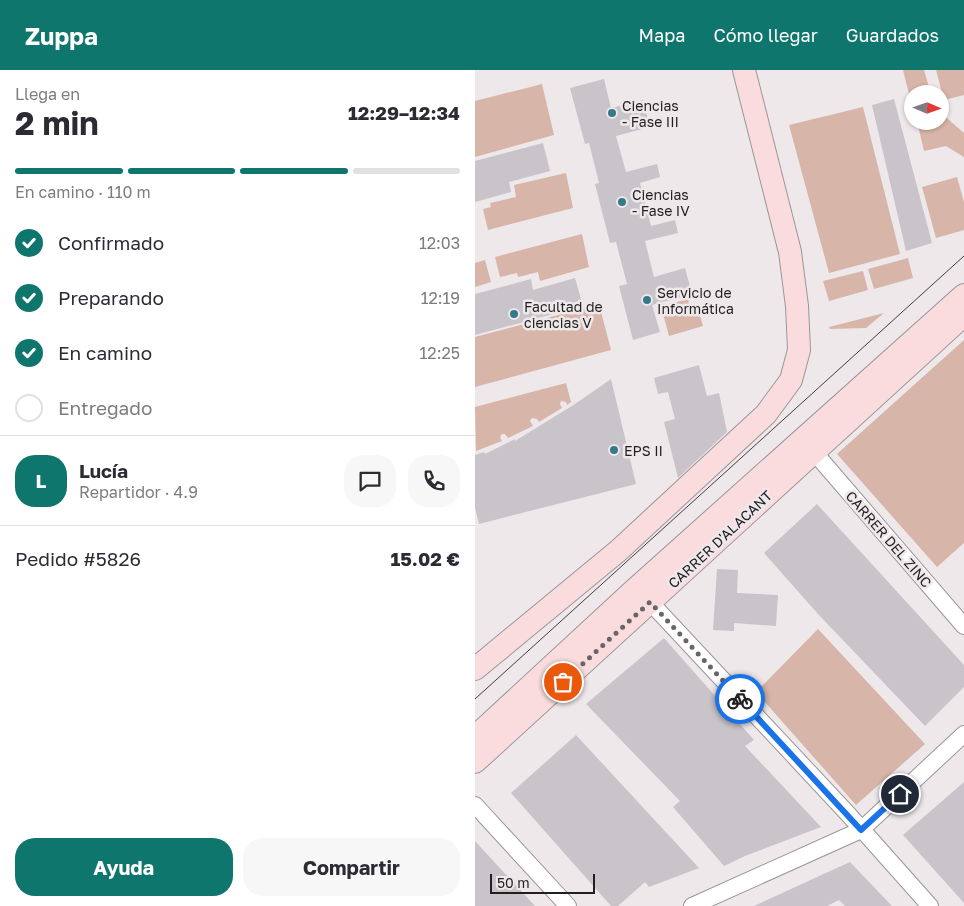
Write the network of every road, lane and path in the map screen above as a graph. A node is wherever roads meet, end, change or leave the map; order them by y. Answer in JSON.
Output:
{"nodes":[{"id":1,"x":743,"y":70,"type":"edge"},
{"id":2,"x":964,"y":294,"type":"edge"},
{"id":3,"x":964,"y":315,"type":"edge"},
{"id":4,"x":814,"y":452,"type":"junction"},
{"id":5,"x":650,"y":602,"type":"junction"},
{"id":6,"x":964,"y":626,"type":"edge"},
{"id":7,"x":475,"y":669,"type":"edge"},
{"id":8,"x":964,"y":734,"type":"edge"},
{"id":9,"x":475,"y":737,"type":"edge"},
{"id":10,"x":475,"y":762,"type":"edge"},
{"id":11,"x":475,"y":805,"type":"edge"},
{"id":12,"x":861,"y":830,"type":"junction"},
{"id":13,"x":569,"y":906,"type":"edge"},
{"id":14,"x":692,"y":906,"type":"edge"},
{"id":15,"x":930,"y":906,"type":"edge"}],
"edges":[{"from":1,"to":7,"type":"main road"},
{"from":2,"to":9,"type":"main road","name":"CARRER D'ALACANT"},
{"from":3,"to":4,"type":"main road","name":"CARRER D'ALACANT"},
{"from":4,"to":5,"type":"main road","name":"CARRER D'ALACANT"},
{"from":4,"to":6,"type":"street","name":"CARRER DEL ZINC"},
{"from":5,"to":10,"type":"main road","name":"CARRER D'ALACANT"},
{"from":5,"to":12,"type":"street"},
{"from":8,"to":12,"type":"street"},
{"from":11,"to":13,"type":"street"},
{"from":12,"to":14,"type":"street"},
{"from":12,"to":15,"type":"street"}]}
